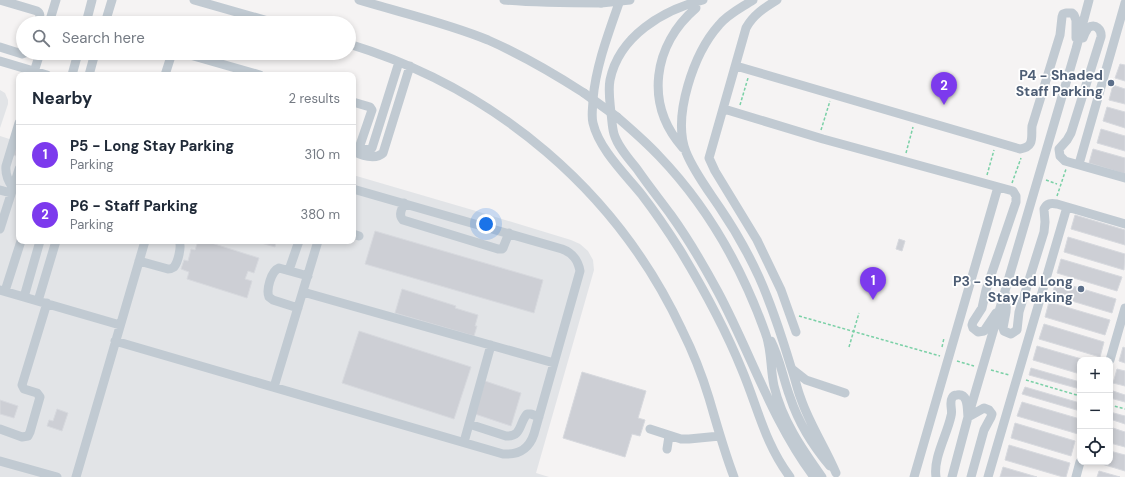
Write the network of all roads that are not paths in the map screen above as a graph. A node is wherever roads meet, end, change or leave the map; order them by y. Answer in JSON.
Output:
{"nodes":[{"id":1,"x":0,"y":0,"type":"edge"},
{"id":2,"x":56,"y":0,"type":"edge"},
{"id":3,"x":92,"y":0,"type":"edge"},
{"id":4,"x":112,"y":0,"type":"edge"},
{"id":5,"x":194,"y":0,"type":"edge"},
{"id":6,"x":359,"y":0,"type":"edge"},
{"id":7,"x":504,"y":0,"type":"edge"},
{"id":8,"x":620,"y":0,"type":"edge"},
{"id":9,"x":630,"y":0,"type":"edge"},
{"id":10,"x":703,"y":0,"type":"edge"},
{"id":11,"x":753,"y":0,"type":"edge"},
{"id":12,"x":777,"y":0,"type":"edge"},
{"id":13,"x":1089,"y":0,"type":"edge"},
{"id":14,"x":1125,"y":3,"type":"edge"},
{"id":15,"x":696,"y":8,"type":"dead end"},
{"id":16,"x":40,"y":16,"type":"edge"},
{"id":17,"x":51,"y":16,"type":"edge"},
{"id":18,"x":88,"y":16,"type":"edge"},
{"id":19,"x":107,"y":16,"type":"edge"},
{"id":20,"x":250,"y":16,"type":"edge"},
{"id":21,"x":0,"y":47,"type":"edge"},
{"id":22,"x":356,"y":47,"type":"edge"},
{"id":23,"x":1076,"y":49,"type":"junction"},
{"id":24,"x":16,"y":52,"type":"edge"},
{"id":25,"x":38,"y":60,"type":"edge"},
{"id":26,"x":76,"y":60,"type":"edge"},
{"id":27,"x":93,"y":60,"type":"edge"},
{"id":28,"x":170,"y":60,"type":"edge"},
{"id":29,"x":208,"y":60,"type":"edge"},
{"id":30,"x":0,"y":62,"type":"edge"},
{"id":31,"x":399,"y":62,"type":"junction"},
{"id":32,"x":410,"y":66,"type":"junction"},
{"id":33,"x":736,"y":66,"type":"junction"},
{"id":34,"x":31,"y":72,"type":"edge"},
{"id":35,"x":34,"y":72,"type":"edge"},
{"id":36,"x":73,"y":72,"type":"edge"},
{"id":37,"x":90,"y":72,"type":"edge"},
{"id":38,"x":166,"y":72,"type":"edge"},
{"id":39,"x":250,"y":72,"type":"edge"},
{"id":40,"x":356,"y":103,"type":"edge"},
{"id":41,"x":724,"y":109,"type":"junction"},
{"id":42,"x":16,"y":132,"type":"edge"},
{"id":43,"x":356,"y":147,"type":"edge"},
{"id":44,"x":356,"y":149,"type":"edge"},
{"id":45,"x":356,"y":151,"type":"edge"},
{"id":46,"x":686,"y":151,"type":"junction"},
{"id":47,"x":1079,"y":164,"type":"junction"},
{"id":48,"x":16,"y":178,"type":"edge"},
{"id":49,"x":1125,"y":178,"type":"edge"},
{"id":50,"x":998,"y":187,"type":"junction"},
{"id":51,"x":0,"y":190,"type":"edge"},
{"id":52,"x":356,"y":190,"type":"edge"},
{"id":53,"x":12,"y":191,"type":"junction"},
{"id":54,"x":404,"y":204,"type":"junction"},
{"id":55,"x":1067,"y":207,"type":"junction"},
{"id":56,"x":1125,"y":224,"type":"edge"},
{"id":57,"x":0,"y":229,"type":"edge"},
{"id":58,"x":509,"y":234,"type":"junction"},
{"id":59,"x":20,"y":244,"type":"edge"},
{"id":60,"x":39,"y":244,"type":"edge"},
{"id":61,"x":55,"y":244,"type":"edge"},
{"id":62,"x":144,"y":244,"type":"edge"},
{"id":63,"x":180,"y":244,"type":"edge"},
{"id":64,"x":297,"y":244,"type":"edge"},
{"id":65,"x":317,"y":244,"type":"edge"},
{"id":66,"x":139,"y":261,"type":"junction"},
{"id":67,"x":289,"y":270,"type":"junction"},
{"id":68,"x":308,"y":276,"type":"junction"},
{"id":69,"x":1006,"y":290,"type":"junction"},
{"id":70,"x":3,"y":291,"type":"edge"},
{"id":71,"x":303,"y":292,"type":"junction"},
{"id":72,"x":24,"y":297,"type":"junction"},
{"id":73,"x":42,"y":302,"type":"junction"},
{"id":74,"x":1001,"y":305,"type":"junction"},
{"id":75,"x":298,"y":308,"type":"junction"},
{"id":76,"x":1125,"y":308,"type":"edge"},
{"id":77,"x":120,"y":325,"type":"junction"},
{"id":78,"x":796,"y":332,"type":"dead end"},
{"id":79,"x":766,"y":333,"type":"junction"},
{"id":80,"x":116,"y":341,"type":"junction"},
{"id":81,"x":492,"y":345,"type":"junction"},
{"id":82,"x":1111,"y":357,"type":"edge"},
{"id":83,"x":554,"y":363,"type":"junction"},
{"id":84,"x":792,"y":369,"type":"junction"},
{"id":85,"x":274,"y":387,"type":"junction"},
{"id":86,"x":845,"y":393,"type":"dead end"},
{"id":87,"x":539,"y":417,"type":"junction"},
{"id":88,"x":968,"y":417,"type":"junction"},
{"id":89,"x":469,"y":424,"type":"junction"},
{"id":90,"x":0,"y":429,"type":"edge"},
{"id":91,"x":650,"y":429,"type":"dead end"},
{"id":92,"x":669,"y":436,"type":"junction"},
{"id":93,"x":720,"y":436,"type":"junction"},
{"id":94,"x":464,"y":442,"type":"junction"},
{"id":95,"x":498,"y":443,"type":"junction"},
{"id":96,"x":667,"y":449,"type":"dead end"},
{"id":97,"x":0,"y":461,"type":"edge"},
{"id":98,"x":1079,"y":465,"type":"edge"},
{"id":99,"x":837,"y":475,"type":"edge"},
{"id":100,"x":57,"y":477,"type":"edge"},
{"id":101,"x":76,"y":477,"type":"edge"},
{"id":102,"x":734,"y":477,"type":"edge"},
{"id":103,"x":790,"y":477,"type":"edge"},
{"id":104,"x":814,"y":477,"type":"edge"},
{"id":105,"x":822,"y":477,"type":"edge"},
{"id":106,"x":914,"y":477,"type":"edge"},
{"id":107,"x":936,"y":477,"type":"edge"},
{"id":108,"x":952,"y":477,"type":"edge"},
{"id":109,"x":971,"y":477,"type":"edge"},
{"id":110,"x":988,"y":477,"type":"edge"},
{"id":111,"x":1076,"y":477,"type":"edge"}],
"edges":[{"from":1,"to":16,"type":"street"},
{"from":2,"to":17,"type":"street"},
{"from":3,"to":18,"type":"street"},
{"from":4,"to":19,"type":"street"},
{"from":5,"to":20,"type":"street"},
{"from":6,"to":79,"type":"street","bridge":true},
{"from":7,"to":9,"type":"street","bridge":true},
{"from":8,"to":103,"type":"street"},
{"from":10,"to":104,"type":"street"},
{"from":11,"to":46,"type":"street"},
{"from":12,"to":33,"type":"street"},
{"from":13,"to":23,"type":"street"},
{"from":14,"to":47,"type":"street"},
{"from":15,"to":46,"type":"street"},
{"from":21,"to":24,"type":"street"},
{"from":22,"to":31,"type":"street"},
{"from":23,"to":33,"type":"street"},
{"from":23,"to":47,"type":"street"},
{"from":23,"to":69,"type":"street"},
{"from":25,"to":35,"type":"street"},
{"from":26,"to":36,"type":"street"},
{"from":27,"to":37,"type":"street"},
{"from":28,"to":38,"type":"street"},
{"from":29,"to":39,"type":"street"},
{"from":30,"to":34,"type":"street"},
{"from":31,"to":32,"type":"street"},
{"from":31,"to":44,"type":"street"},
{"from":32,"to":45,"type":"street"},
{"from":32,"to":93,"type":"street"},
{"from":33,"to":41,"type":"street"},
{"from":40,"to":43,"type":"street"},
{"from":41,"to":50,"type":"street"},
{"from":41,"to":78,"type":"street"},
{"from":42,"to":53,"type":"street"},
{"from":46,"to":84,"type":"street"},
{"from":47,"to":49,"type":"street"},
{"from":48,"to":53,"type":"street"},
{"from":50,"to":74,"type":"street"},
{"from":50,"to":106,"type":"street"},
{"from":51,"to":53,"type":"street"},
{"from":52,"to":54,"type":"street"},
{"from":53,"to":57,"type":"street"},
{"from":54,"to":58,"type":"street"},
{"from":54,"to":58,"type":"street"},
{"from":55,"to":56,"type":"street"},
{"from":55,"to":69,"type":"street"},
{"from":55,"to":110,"type":"street"},
{"from":58,"to":83,"type":"street"},
{"from":59,"to":70,"type":"street"},
{"from":60,"to":72,"type":"street"},
{"from":61,"to":73,"type":"street"},
{"from":62,"to":66,"type":"street"},
{"from":63,"to":66,"type":"street"},
{"from":64,"to":67,"type":"street"},
{"from":65,"to":68,"type":"street"},
{"from":66,"to":77,"type":"street"},
{"from":67,"to":68,"type":"street"},
{"from":67,"to":75,"type":"street"},
{"from":68,"to":71,"type":"street"},
{"from":69,"to":74,"type":"street"},
{"from":70,"to":72,"type":"street"},
{"from":71,"to":75,"type":"street"},
{"from":71,"to":81,"type":"street"},
{"from":72,"to":73,"type":"street"},
{"from":73,"to":77,"type":"street"},
{"from":73,"to":90,"type":"street"},
{"from":74,"to":88,"type":"street"},
{"from":75,"to":85,"type":"street"},
{"from":76,"to":82,"type":"street"},
{"from":77,"to":80,"type":"street"},
{"from":79,"to":99,"type":"street"},
{"from":79,"to":105,"type":"street"},
{"from":80,"to":85,"type":"street"},
{"from":80,"to":101,"type":"street"},
{"from":81,"to":83,"type":"street"},
{"from":81,"to":89,"type":"street"},
{"from":83,"to":87,"type":"street"},
{"from":84,"to":86,"type":"street"},
{"from":84,"to":99,"type":"street"},
{"from":85,"to":94,"type":"street"},
{"from":87,"to":95,"type":"street"},
{"from":87,"to":95,"type":"street"},
{"from":88,"to":107,"type":"street"},
{"from":88,"to":108,"type":"street"},
{"from":88,"to":109,"type":"street"},
{"from":89,"to":94,"type":"street"},
{"from":89,"to":95,"type":"street"},
{"from":91,"to":92,"type":"street"},
{"from":92,"to":93,"type":"street"},
{"from":92,"to":96,"type":"street"},
{"from":93,"to":102,"type":"street"},
{"from":94,"to":95,"type":"street"},
{"from":97,"to":100,"type":"street"},
{"from":98,"to":111,"type":"street"}]}
